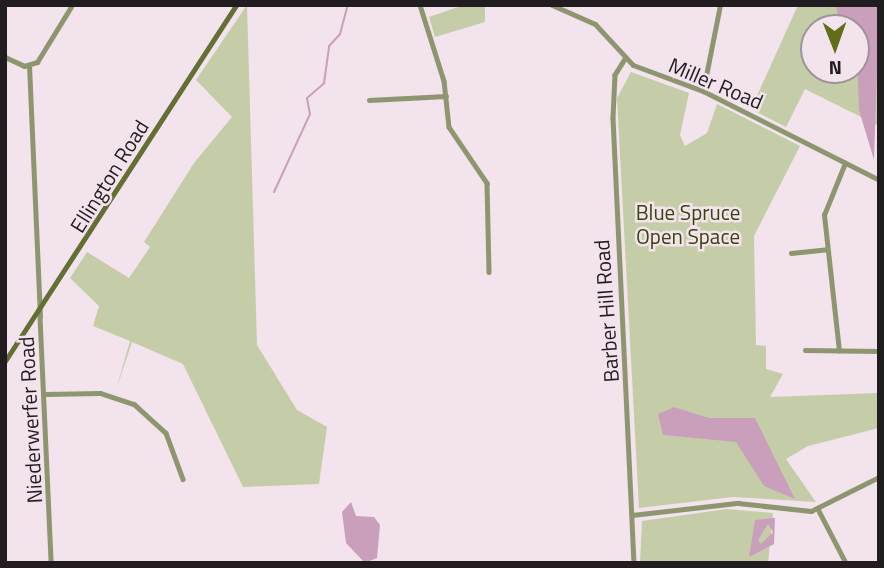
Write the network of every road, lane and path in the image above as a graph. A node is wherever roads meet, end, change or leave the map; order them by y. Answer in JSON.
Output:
{"nodes":[{"id":1,"x":72,"y":5,"type":"edge"},
{"id":2,"x":236,"y":5,"type":"edge"},
{"id":3,"x":420,"y":5,"type":"edge"},
{"id":4,"x":552,"y":5,"type":"edge"},
{"id":5,"x":720,"y":5,"type":"edge"},
{"id":6,"x":5,"y":57,"type":"edge"},
{"id":7,"x":625,"y":59,"type":"junction"},
{"id":8,"x":29,"y":65,"type":"junction"},
{"id":9,"x":703,"y":91,"type":"junction"},
{"id":10,"x":446,"y":96,"type":"junction"},
{"id":11,"x":369,"y":100,"type":"dead end"},
{"id":12,"x":845,"y":163,"type":"junction"},
{"id":13,"x":879,"y":180,"type":"edge"},
{"id":14,"x":827,"y":249,"type":"junction"},
{"id":15,"x":791,"y":253,"type":"dead end"},
{"id":16,"x":489,"y":272,"type":"dead end"},
{"id":17,"x":40,"y":317,"type":"junction"},
{"id":18,"x":805,"y":350,"type":"dead end"},
{"id":19,"x":839,"y":351,"type":"junction"},
{"id":20,"x":879,"y":351,"type":"edge"},
{"id":21,"x":5,"y":361,"type":"edge"},
{"id":22,"x":45,"y":394,"type":"junction"},
{"id":23,"x":879,"y":478,"type":"edge"},
{"id":24,"x":183,"y":479,"type":"dead end"},
{"id":25,"x":818,"y":509,"type":"junction"},
{"id":26,"x":632,"y":515,"type":"junction"},
{"id":27,"x":51,"y":563,"type":"edge"},
{"id":28,"x":634,"y":563,"type":"edge"},
{"id":29,"x":846,"y":563,"type":"edge"}],
"edges":[{"from":1,"to":8,"type":"street"},
{"from":2,"to":17,"type":"main road","name":"Ellington Road"},
{"from":3,"to":10,"type":"street"},
{"from":4,"to":7,"type":"street","name":"Miller Road"},
{"from":5,"to":9,"type":"street"},
{"from":6,"to":8,"type":"street"},
{"from":7,"to":9,"type":"street","name":"Miller Road"},
{"from":7,"to":26,"type":"street","name":"Barber Hill Road"},
{"from":8,"to":17,"type":"street","name":"Niederwerfer Road"},
{"from":9,"to":12,"type":"street","name":"Miller Road"},
{"from":10,"to":11,"type":"street"},
{"from":10,"to":16,"type":"street"},
{"from":12,"to":13,"type":"street","name":"Miller Road"},
{"from":12,"to":14,"type":"street"},
{"from":14,"to":15,"type":"street"},
{"from":14,"to":19,"type":"street"},
{"from":17,"to":21,"type":"main road","name":"Ellington Road"},
{"from":17,"to":22,"type":"street","name":"Niederwerfer Road"},
{"from":18,"to":19,"type":"street"},
{"from":19,"to":20,"type":"street"},
{"from":22,"to":24,"type":"street"},
{"from":22,"to":27,"type":"street","name":"Niederwerfer Road"},
{"from":23,"to":25,"type":"street"},
{"from":25,"to":26,"type":"street"},
{"from":25,"to":29,"type":"street"},
{"from":26,"to":28,"type":"street","name":"Barber Hill Road"}]}
